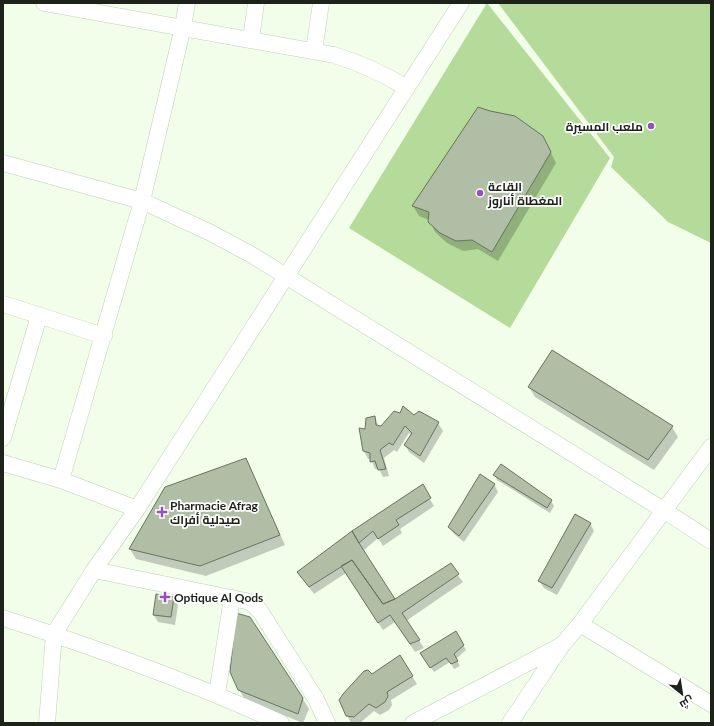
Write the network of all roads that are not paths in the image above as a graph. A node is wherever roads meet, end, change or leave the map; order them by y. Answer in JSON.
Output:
{"nodes":[{"id":1,"x":44,"y":3,"type":"edge"},
{"id":2,"x":187,"y":3,"type":"edge"},
{"id":3,"x":256,"y":3,"type":"edge"},
{"id":4,"x":321,"y":3,"type":"edge"},
{"id":5,"x":461,"y":3,"type":"edge"},
{"id":6,"x":114,"y":9,"type":"edge"},
{"id":7,"x":183,"y":27,"type":"junction"},
{"id":8,"x":250,"y":39,"type":"junction"},
{"id":9,"x":314,"y":51,"type":"junction"},
{"id":10,"x":407,"y":88,"type":"junction"},
{"id":11,"x":3,"y":163,"type":"edge"},
{"id":12,"x":142,"y":201,"type":"junction"},
{"id":13,"x":286,"y":276,"type":"junction"},
{"id":14,"x":3,"y":304,"type":"edge"},
{"id":15,"x":39,"y":316,"type":"junction"},
{"id":16,"x":104,"y":336,"type":"junction"},
{"id":17,"x":3,"y":438,"type":"edge"},
{"id":18,"x":711,"y":447,"type":"edge"},
{"id":19,"x":3,"y":463,"type":"edge"},
{"id":20,"x":61,"y":480,"type":"junction"},
{"id":21,"x":137,"y":509,"type":"junction"},
{"id":22,"x":665,"y":511,"type":"junction"},
{"id":23,"x":711,"y":541,"type":"edge"},
{"id":24,"x":94,"y":570,"type":"junction"},
{"id":25,"x":232,"y":598,"type":"junction"},
{"id":26,"x":3,"y":618,"type":"edge"},
{"id":27,"x":580,"y":624,"type":"junction"},
{"id":28,"x":54,"y":634,"type":"junction"},
{"id":29,"x":562,"y":646,"type":"junction"},
{"id":30,"x":217,"y":694,"type":"junction"},
{"id":31,"x":705,"y":700,"type":"edge"},
{"id":32,"x":711,"y":715,"type":"edge"},
{"id":33,"x":47,"y":723,"type":"edge"},
{"id":34,"x":281,"y":723,"type":"edge"},
{"id":35,"x":327,"y":723,"type":"edge"},
{"id":36,"x":413,"y":723,"type":"edge"},
{"id":37,"x":510,"y":723,"type":"edge"}],
"edges":[{"from":1,"to":6,"type":"street"},
{"from":2,"to":7,"type":"street"},
{"from":3,"to":8,"type":"street"},
{"from":4,"to":9,"type":"street"},
{"from":5,"to":10,"type":"street"},
{"from":6,"to":7,"type":"street"},
{"from":7,"to":8,"type":"street"},
{"from":7,"to":12,"type":"street"},
{"from":8,"to":9,"type":"street"},
{"from":9,"to":10,"type":"street"},
{"from":10,"to":13,"type":"street"},
{"from":11,"to":12,"type":"street"},
{"from":12,"to":13,"type":"street"},
{"from":12,"to":16,"type":"street"},
{"from":13,"to":21,"type":"street"},
{"from":13,"to":22,"type":"street"},
{"from":14,"to":15,"type":"street"},
{"from":15,"to":16,"type":"street"},
{"from":15,"to":17,"type":"street"},
{"from":16,"to":20,"type":"street"},
{"from":18,"to":22,"type":"street"},
{"from":19,"to":20,"type":"street"},
{"from":20,"to":21,"type":"street"},
{"from":21,"to":24,"type":"street"},
{"from":22,"to":23,"type":"street"},
{"from":22,"to":27,"type":"street"},
{"from":24,"to":25,"type":"street"},
{"from":24,"to":28,"type":"street"},
{"from":25,"to":30,"type":"street"},
{"from":25,"to":35,"type":"street"},
{"from":26,"to":28,"type":"street"},
{"from":27,"to":29,"type":"street"},
{"from":27,"to":31,"type":"street"},
{"from":28,"to":30,"type":"street"},
{"from":28,"to":33,"type":"street"},
{"from":29,"to":36,"type":"street"},
{"from":29,"to":37,"type":"street"},
{"from":30,"to":34,"type":"street"},
{"from":31,"to":32,"type":"street"}]}
